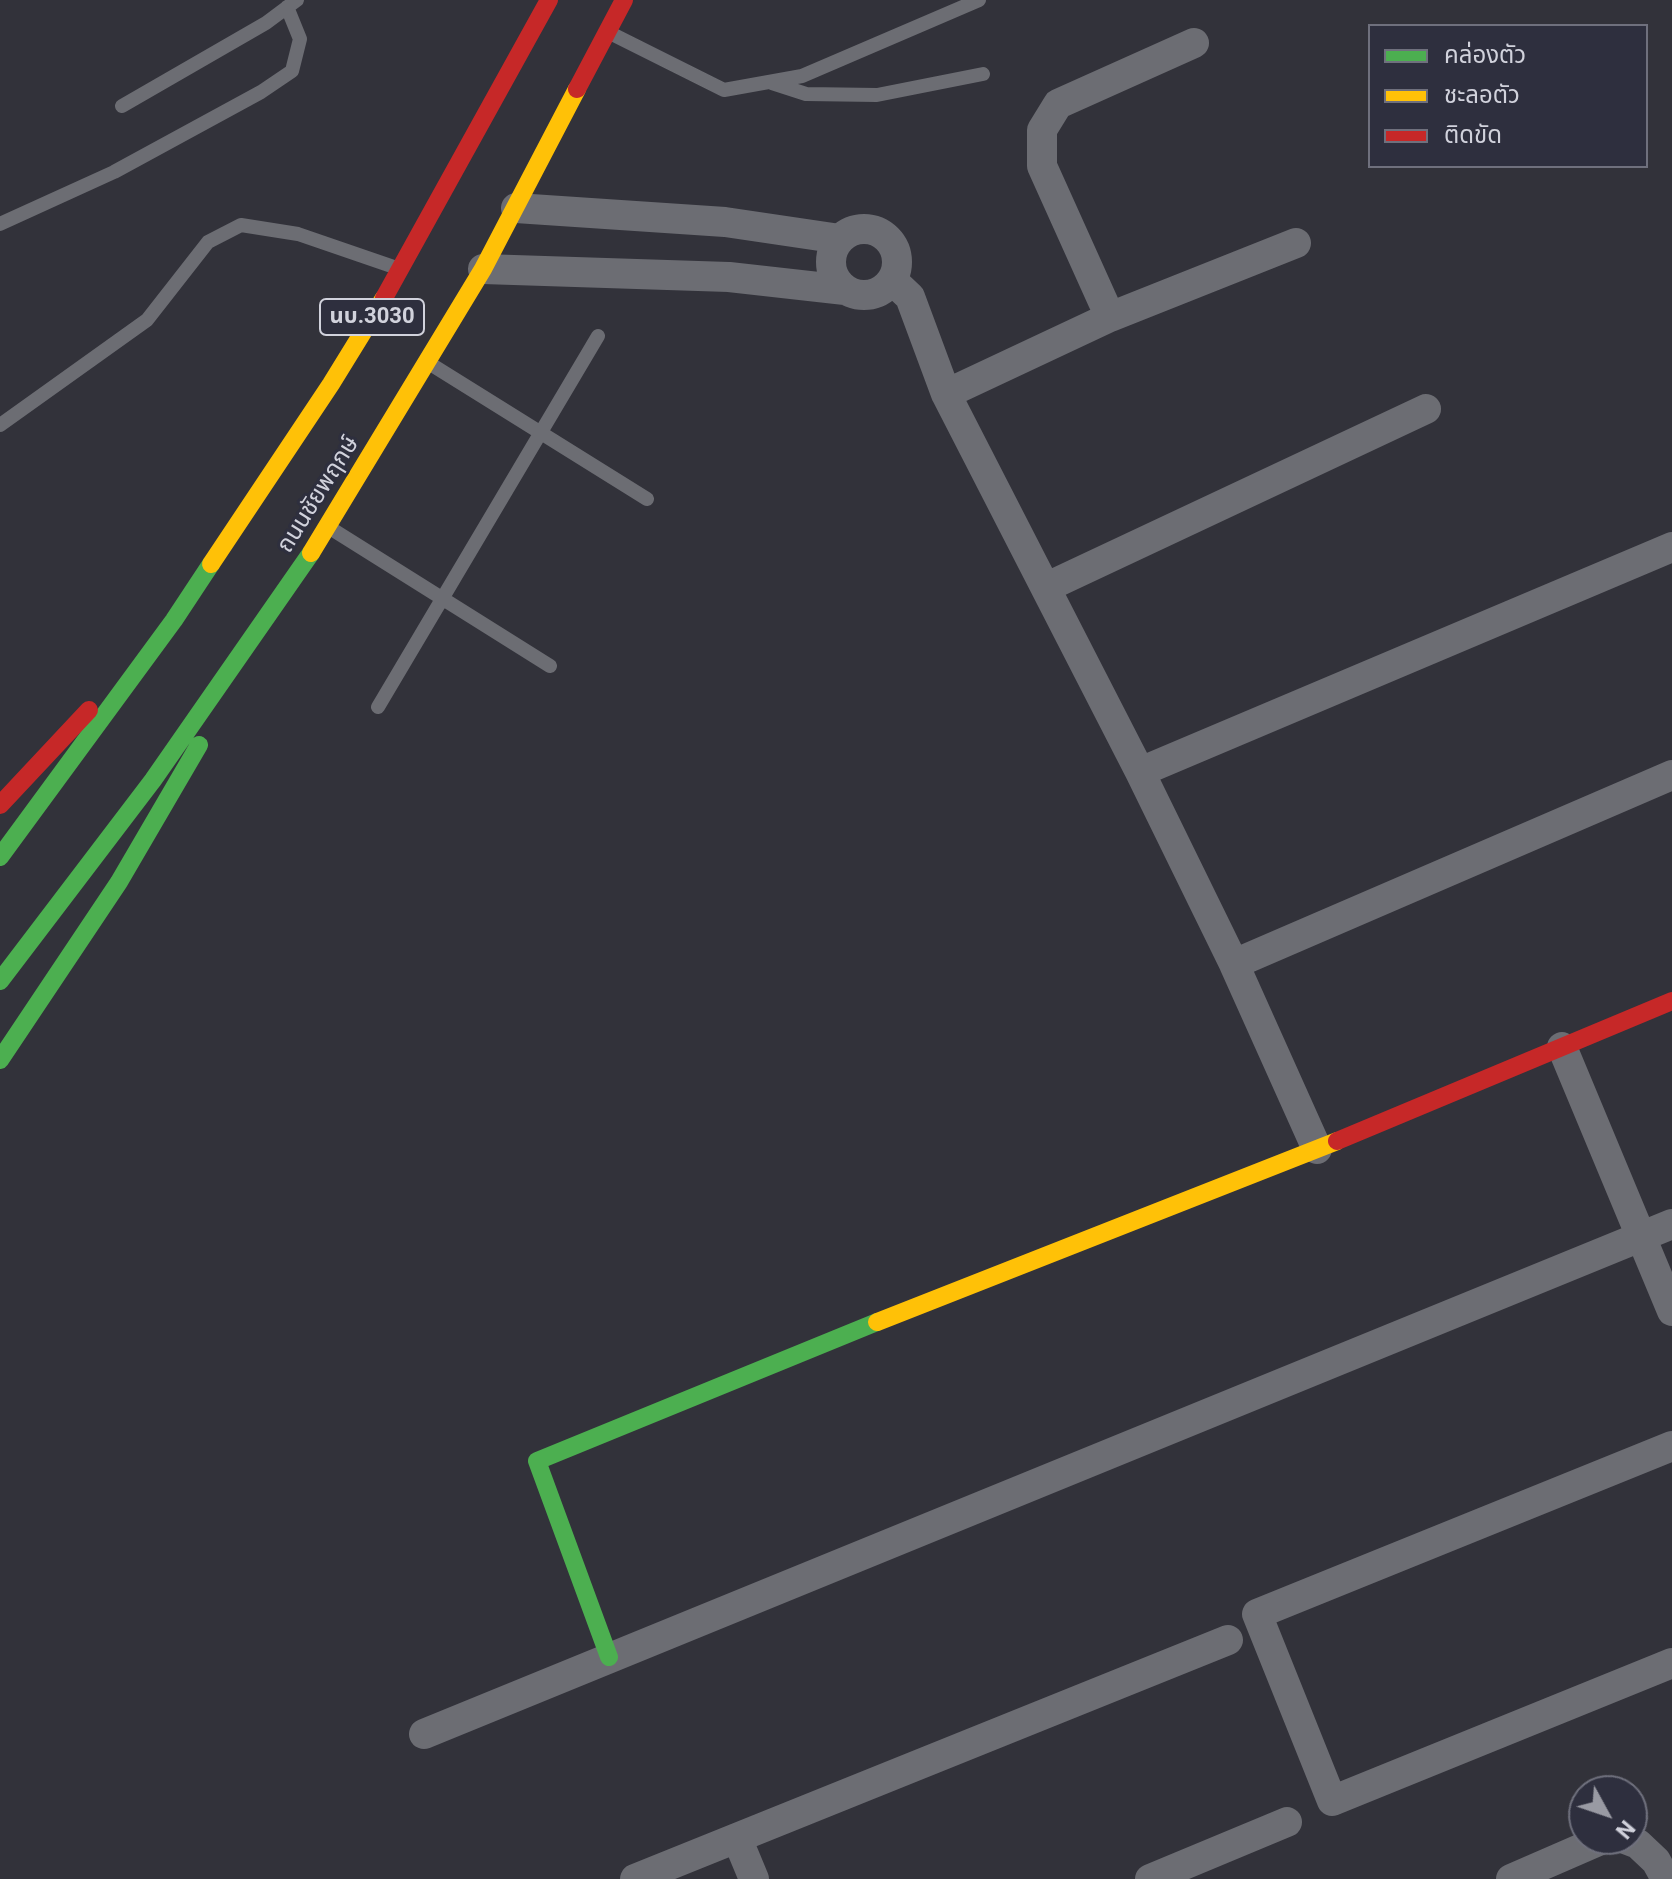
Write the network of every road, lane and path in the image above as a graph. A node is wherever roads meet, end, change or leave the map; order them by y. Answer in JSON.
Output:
{"nodes":[{"id":1,"x":549,"y":0,"type":"edge"},
{"id":2,"x":624,"y":0,"type":"edge"},
{"id":3,"x":979,"y":0,"type":"edge"},
{"id":4,"x":292,"y":4,"type":"edge"},
{"id":5,"x":608,"y":32,"type":"junction"},
{"id":6,"x":1194,"y":43,"type":"dead end"},
{"id":7,"x":983,"y":74,"type":"dead end"},
{"id":8,"x":768,"y":82,"type":"junction"},
{"id":9,"x":122,"y":106,"type":"dead end"},
{"id":10,"x":516,"y":208,"type":"junction"},
{"id":11,"x":0,"y":224,"type":"edge"},
{"id":12,"x":840,"y":239,"type":"junction"},
{"id":13,"x":1296,"y":243,"type":"dead end"},
{"id":14,"x":483,"y":269,"type":"junction"},
{"id":15,"x":401,"y":270,"type":"junction"},
{"id":16,"x":892,"y":280,"type":"junction"},
{"id":17,"x":845,"y":290,"type":"junction"},
{"id":18,"x":1110,"y":317,"type":"junction"},
{"id":19,"x":598,"y":336,"type":"dead end"},
{"id":20,"x":428,"y":363,"type":"junction"},
{"id":21,"x":946,"y":394,"type":"junction"},
{"id":22,"x":1426,"y":409,"type":"dead end"},
{"id":23,"x":0,"y":425,"type":"edge"},
{"id":24,"x":540,"y":432,"type":"junction"},
{"id":25,"x":647,"y":499,"type":"dead end"},
{"id":26,"x":328,"y":526,"type":"junction"},
{"id":27,"x":1672,"y":547,"type":"edge"},
{"id":28,"x":302,"y":568,"type":"junction"},
{"id":29,"x":1047,"y":587,"type":"junction"},
{"id":30,"x":442,"y":598,"type":"junction"},
{"id":31,"x":174,"y":620,"type":"junction"},
{"id":32,"x":550,"y":666,"type":"dead end"},
{"id":33,"x":378,"y":707,"type":"dead end"},
{"id":34,"x":1140,"y":772,"type":"junction"},
{"id":35,"x":1672,"y":775,"type":"edge"},
{"id":36,"x":0,"y":805,"type":"edge"},
{"id":37,"x":0,"y":857,"type":"edge"},
{"id":38,"x":1234,"y":964,"type":"junction"},
{"id":39,"x":0,"y":981,"type":"edge"},
{"id":40,"x":1672,"y":1001,"type":"edge"},
{"id":41,"x":1562,"y":1047,"type":"junction"},
{"id":42,"x":0,"y":1060,"type":"edge"},
{"id":43,"x":1317,"y":1149,"type":"junction"},
{"id":44,"x":1672,"y":1224,"type":"edge"},
{"id":45,"x":1640,"y":1237,"type":"junction"},
{"id":46,"x":1672,"y":1311,"type":"edge"},
{"id":47,"x":1672,"y":1446,"type":"edge"},
{"id":48,"x":1228,"y":1640,"type":"dead end"},
{"id":49,"x":609,"y":1657,"type":"junction"},
{"id":50,"x":1672,"y":1663,"type":"edge"},
{"id":51,"x":424,"y":1734,"type":"dead end"},
{"id":52,"x":1287,"y":1822,"type":"dead end"},
{"id":53,"x":737,"y":1838,"type":"junction"},
{"id":54,"x":1648,"y":1853,"type":"edge"},
{"id":55,"x":1568,"y":1854,"type":"edge"},
{"id":56,"x":635,"y":1879,"type":"edge"},
{"id":57,"x":754,"y":1879,"type":"edge"},
{"id":58,"x":1150,"y":1879,"type":"edge"},
{"id":59,"x":1511,"y":1879,"type":"edge"},
{"id":60,"x":1666,"y":1879,"type":"edge"}],
"edges":[{"from":1,"to":15,"type":"main road","name":"ถนนชัยพฤกษ์","number":"นบ.3030"},
{"from":2,"to":5,"type":"main road","name":"ถนนชัยพฤกษ์","number":"นบ.3030"},
{"from":3,"to":8,"type":"lane"},
{"from":4,"to":9,"type":"lane"},
{"from":4,"to":11,"type":"lane"},
{"from":5,"to":8,"type":"lane"},
{"from":5,"to":10,"type":"main road","name":"ถนนชัยพฤกษ์","number":"นบ.3030"},
{"from":6,"to":18,"type":"street"},
{"from":7,"to":8,"type":"lane"},
{"from":10,"to":12,"type":"street"},
{"from":10,"to":14,"type":"main road","name":"ถนนชัยพฤกษ์","number":"นบ.3030"},
{"from":12,"to":16,"type":"street"},
{"from":12,"to":17,"type":"street"},
{"from":13,"to":18,"type":"street"},
{"from":14,"to":17,"type":"street"},
{"from":14,"to":20,"type":"main road","name":"ถนนชัยพฤกษ์","number":"นบ.3030"},
{"from":15,"to":23,"type":"lane"},
{"from":15,"to":31,"type":"main road","name":"ถนนชัยพฤกษ์","number":"นบ.3030"},
{"from":16,"to":17,"type":"street"},
{"from":16,"to":21,"type":"street"},
{"from":18,"to":21,"type":"street"},
{"from":19,"to":24,"type":"lane"},
{"from":20,"to":24,"type":"lane"},
{"from":20,"to":26,"type":"main road","name":"ถนนชัยพฤกษ์","number":"นบ.3030"},
{"from":21,"to":29,"type":"street"},
{"from":22,"to":29,"type":"street"},
{"from":24,"to":25,"type":"lane"},
{"from":24,"to":30,"type":"lane"},
{"from":26,"to":28,"type":"main road","name":"ถนนชัยพฤกษ์","number":"นบ.3030"},
{"from":26,"to":30,"type":"lane"},
{"from":27,"to":34,"type":"street"},
{"from":28,"to":39,"type":"main road","name":"ถนนชัยพฤกษ์","number":"นบ.3030"},
{"from":28,"to":42,"type":"main road"},
{"from":29,"to":34,"type":"street"},
{"from":30,"to":32,"type":"lane"},
{"from":30,"to":33,"type":"lane"},
{"from":31,"to":36,"type":"main road"},
{"from":31,"to":37,"type":"main road","name":"ถนนชัยพฤกษ์","number":"นบ.3030"},
{"from":34,"to":38,"type":"street"},
{"from":35,"to":38,"type":"street"},
{"from":38,"to":43,"type":"street"},
{"from":40,"to":41,"type":"main road"},
{"from":41,"to":43,"type":"main road"},
{"from":41,"to":45,"type":"street"},
{"from":43,"to":49,"type":"main road"},
{"from":44,"to":45,"type":"street"},
{"from":45,"to":46,"type":"street"},
{"from":45,"to":49,"type":"street"},
{"from":47,"to":50,"type":"street"},
{"from":48,"to":53,"type":"street"},
{"from":49,"to":51,"type":"street"},
{"from":52,"to":58,"type":"street"},
{"from":53,"to":56,"type":"street"},
{"from":53,"to":57,"type":"street"},
{"from":54,"to":60,"type":"street"},
{"from":55,"to":59,"type":"street"}]}
